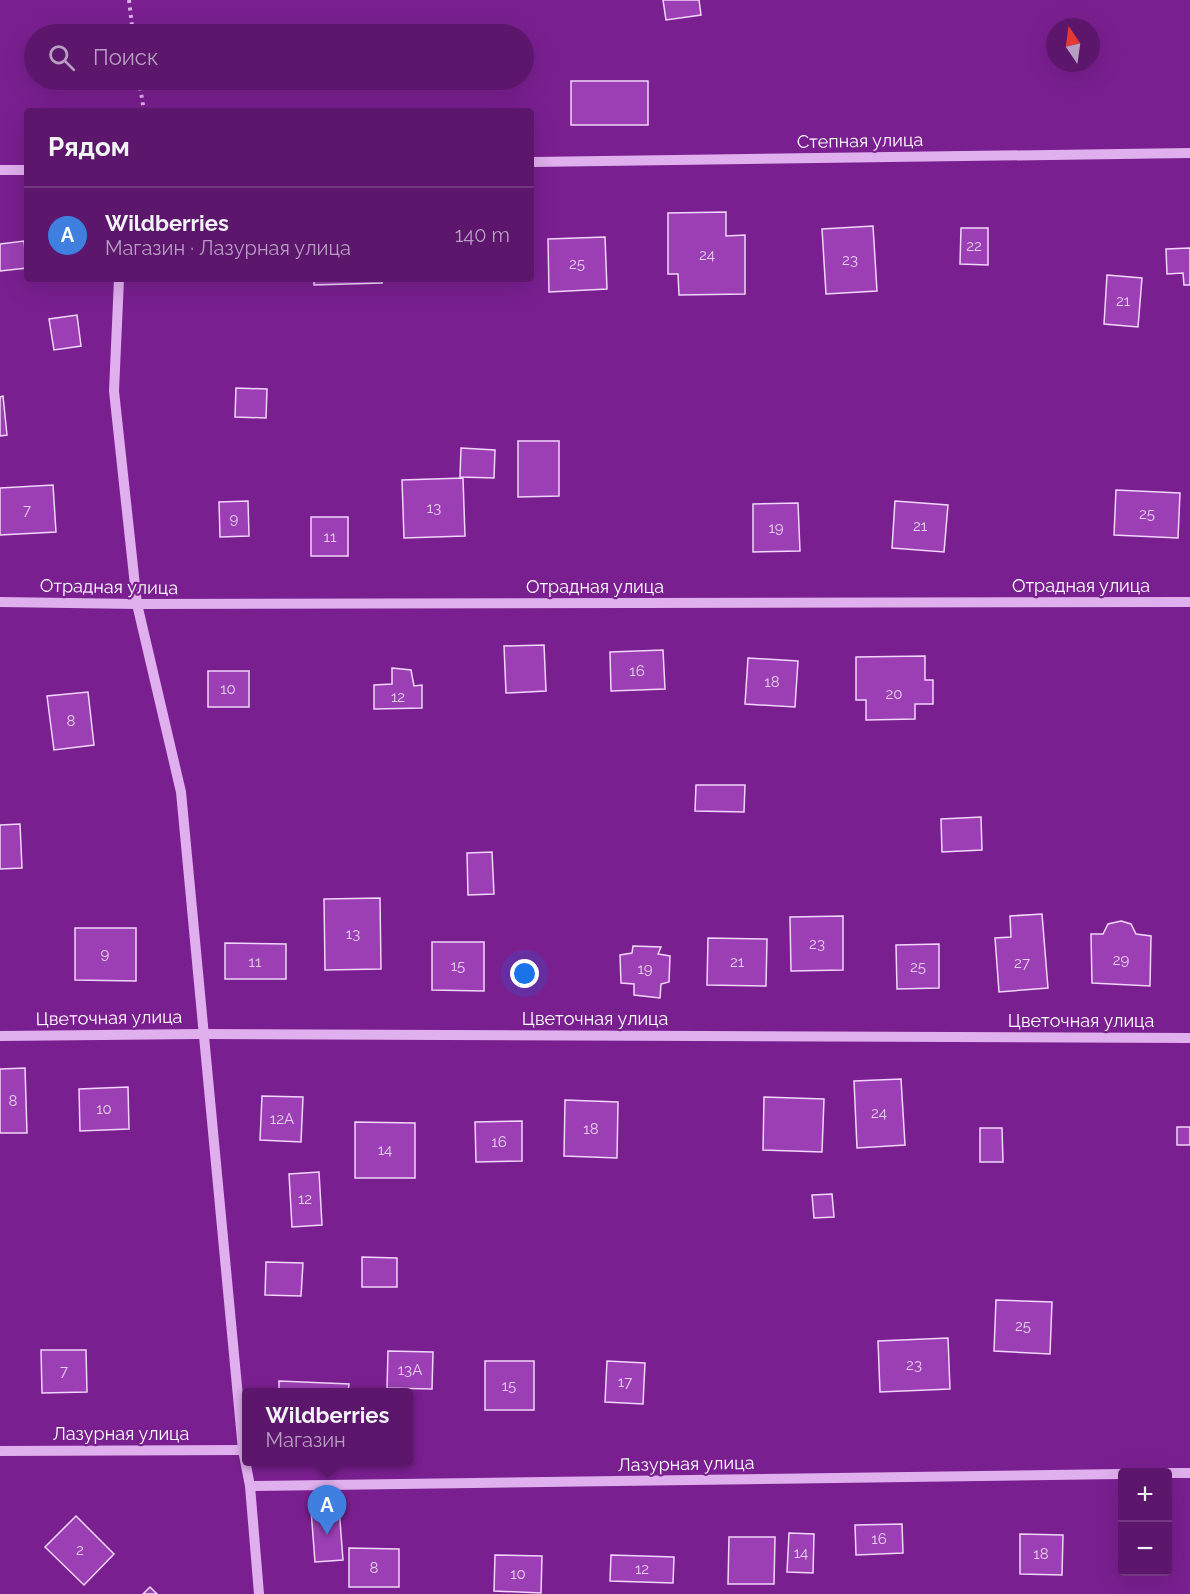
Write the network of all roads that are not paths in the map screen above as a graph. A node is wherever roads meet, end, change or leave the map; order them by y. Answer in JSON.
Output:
{"nodes":[{"id":1,"x":1190,"y":153,"type":"edge"},
{"id":2,"x":534,"y":162,"type":"edge"},
{"id":3,"x":0,"y":170,"type":"edge"},
{"id":4,"x":24,"y":170,"type":"edge"},
{"id":5,"x":119,"y":282,"type":"edge"},
{"id":6,"x":0,"y":602,"type":"edge"},
{"id":7,"x":1190,"y":602,"type":"edge"},
{"id":8,"x":137,"y":604,"type":"junction"},
{"id":9,"x":202,"y":1034,"type":"junction"},
{"id":10,"x":0,"y":1036,"type":"edge"},
{"id":11,"x":1190,"y":1038,"type":"edge"},
{"id":12,"x":242,"y":1440,"type":"edge"},
{"id":13,"x":0,"y":1450,"type":"edge"},
{"id":14,"x":242,"y":1450,"type":"edge"},
{"id":15,"x":246,"y":1466,"type":"edge"},
{"id":16,"x":1172,"y":1473,"type":"edge"},
{"id":17,"x":1190,"y":1473,"type":"edge"},
{"id":18,"x":1118,"y":1474,"type":"edge"},
{"id":19,"x":250,"y":1486,"type":"junction"},
{"id":20,"x":260,"y":1594,"type":"edge"}],
"edges":[{"from":1,"to":2,"type":"street","name":"Степная улица"},
{"from":3,"to":4,"type":"street"},
{"from":5,"to":8,"type":"street"},
{"from":6,"to":8,"type":"street","name":"Отрадная улица"},
{"from":7,"to":8,"type":"street","name":"Отрадная улица"},
{"from":8,"to":9,"type":"street"},
{"from":9,"to":10,"type":"street","name":"Цветочная улица"},
{"from":9,"to":11,"type":"street","name":"Цветочная улица"},
{"from":9,"to":12,"type":"street"},
{"from":13,"to":14,"type":"street","name":"Лазурная улица"},
{"from":15,"to":19,"type":"street"},
{"from":16,"to":17,"type":"street"},
{"from":18,"to":19,"type":"street","name":"Лазурная улица"},
{"from":19,"to":20,"type":"street"}]}
